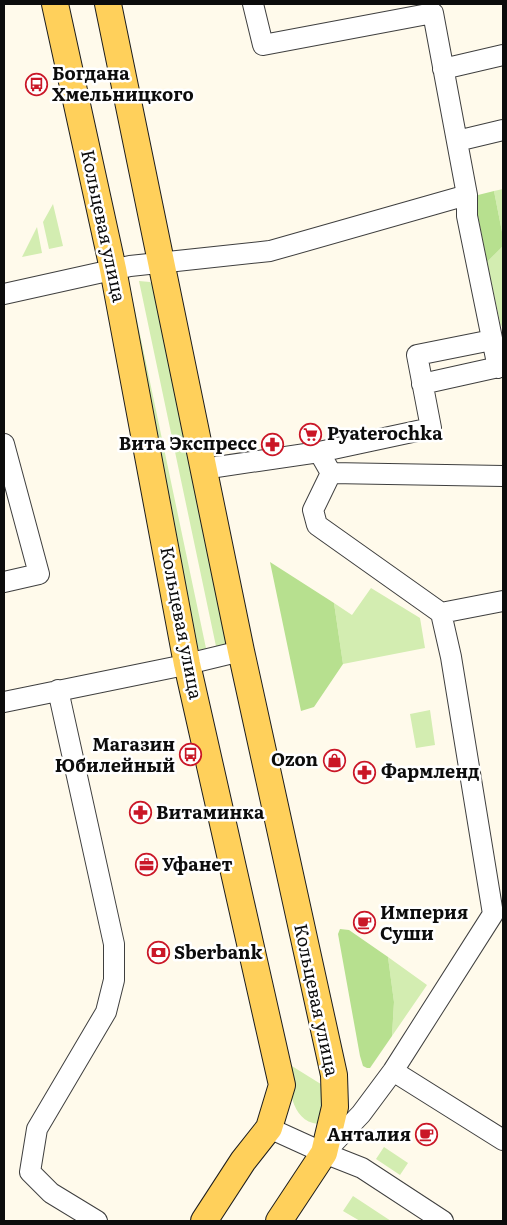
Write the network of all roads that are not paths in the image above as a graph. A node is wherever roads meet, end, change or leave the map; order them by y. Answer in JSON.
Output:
{"nodes":[{"id":1,"x":54,"y":4,"type":"edge"},
{"id":2,"x":108,"y":4,"type":"edge"},
{"id":3,"x":253,"y":4,"type":"edge"},
{"id":4,"x":426,"y":9,"type":"edge"},
{"id":5,"x":503,"y":55,"type":"edge"},
{"id":6,"x":443,"y":69,"type":"junction"},
{"id":7,"x":503,"y":130,"type":"edge"},
{"id":8,"x":457,"y":141,"type":"junction"},
{"id":9,"x":468,"y":195,"type":"junction"},
{"id":10,"x":160,"y":263,"type":"junction"},
{"id":11,"x":113,"y":269,"type":"junction"},
{"id":12,"x":4,"y":294,"type":"edge"},
{"id":13,"x":492,"y":340,"type":"junction"},
{"id":14,"x":501,"y":367,"type":"edge"},
{"id":15,"x":422,"y":384,"type":"junction"},
{"id":16,"x":4,"y":444,"type":"edge"},
{"id":17,"x":319,"y":452,"type":"junction"},
{"id":18,"x":203,"y":469,"type":"junction"},
{"id":19,"x":332,"y":473,"type":"junction"},
{"id":20,"x":503,"y":476,"type":"edge"},
{"id":21,"x":4,"y":582,"type":"edge"},
{"id":22,"x":503,"y":601,"type":"edge"},
{"id":23,"x":441,"y":613,"type":"junction"},
{"id":24,"x":242,"y":651,"type":"junction"},
{"id":25,"x":187,"y":664,"type":"junction"},
{"id":26,"x":58,"y":690,"type":"junction"},
{"id":27,"x":4,"y":702,"type":"edge"},
{"id":28,"x":393,"y":1071,"type":"junction"},
{"id":29,"x":269,"y":1128,"type":"junction"},
{"id":30,"x":503,"y":1140,"type":"edge"},
{"id":31,"x":324,"y":1153,"type":"junction"},
{"id":32,"x":97,"y":1221,"type":"edge"},
{"id":33,"x":204,"y":1221,"type":"edge"},
{"id":34,"x":279,"y":1221,"type":"edge"},
{"id":35,"x":444,"y":1221,"type":"edge"}],
"edges":[{"from":1,"to":11,"type":"main road","name":"Кольцевая улица"},
{"from":2,"to":10,"type":"main road","name":"Кольцевая улица"},
{"from":3,"to":4,"type":"street"},
{"from":4,"to":6,"type":"street"},
{"from":5,"to":6,"type":"street"},
{"from":6,"to":8,"type":"street"},
{"from":7,"to":8,"type":"street"},
{"from":8,"to":9,"type":"street"},
{"from":9,"to":10,"type":"street"},
{"from":9,"to":13,"type":"street"},
{"from":10,"to":11,"type":"street"},
{"from":10,"to":18,"type":"main road","name":"Кольцевая улица"},
{"from":11,"to":12,"type":"street"},
{"from":11,"to":25,"type":"main road","name":"Кольцевая улица"},
{"from":13,"to":14,"type":"street"},
{"from":13,"to":15,"type":"street"},
{"from":14,"to":15,"type":"street"},
{"from":15,"to":17,"type":"street"},
{"from":16,"to":21,"type":"street"},
{"from":17,"to":18,"type":"street"},
{"from":17,"to":19,"type":"street"},
{"from":18,"to":24,"type":"main road","name":"Кольцевая улица"},
{"from":19,"to":20,"type":"street"},
{"from":19,"to":23,"type":"street"},
{"from":22,"to":23,"type":"street"},
{"from":23,"to":28,"type":"street"},
{"from":24,"to":25,"type":"street"},
{"from":24,"to":31,"type":"main road","name":"Кольцевая улица"},
{"from":25,"to":26,"type":"street"},
{"from":25,"to":29,"type":"main road","name":"Кольцевая улица"},
{"from":26,"to":27,"type":"street"},
{"from":26,"to":32,"type":"street"},
{"from":28,"to":30,"type":"street"},
{"from":28,"to":31,"type":"street"},
{"from":29,"to":31,"type":"street"},
{"from":29,"to":33,"type":"main road","name":"Кольцевая улица"},
{"from":31,"to":34,"type":"main road","name":"Кольцевая улица"},
{"from":31,"to":35,"type":"street"}]}
